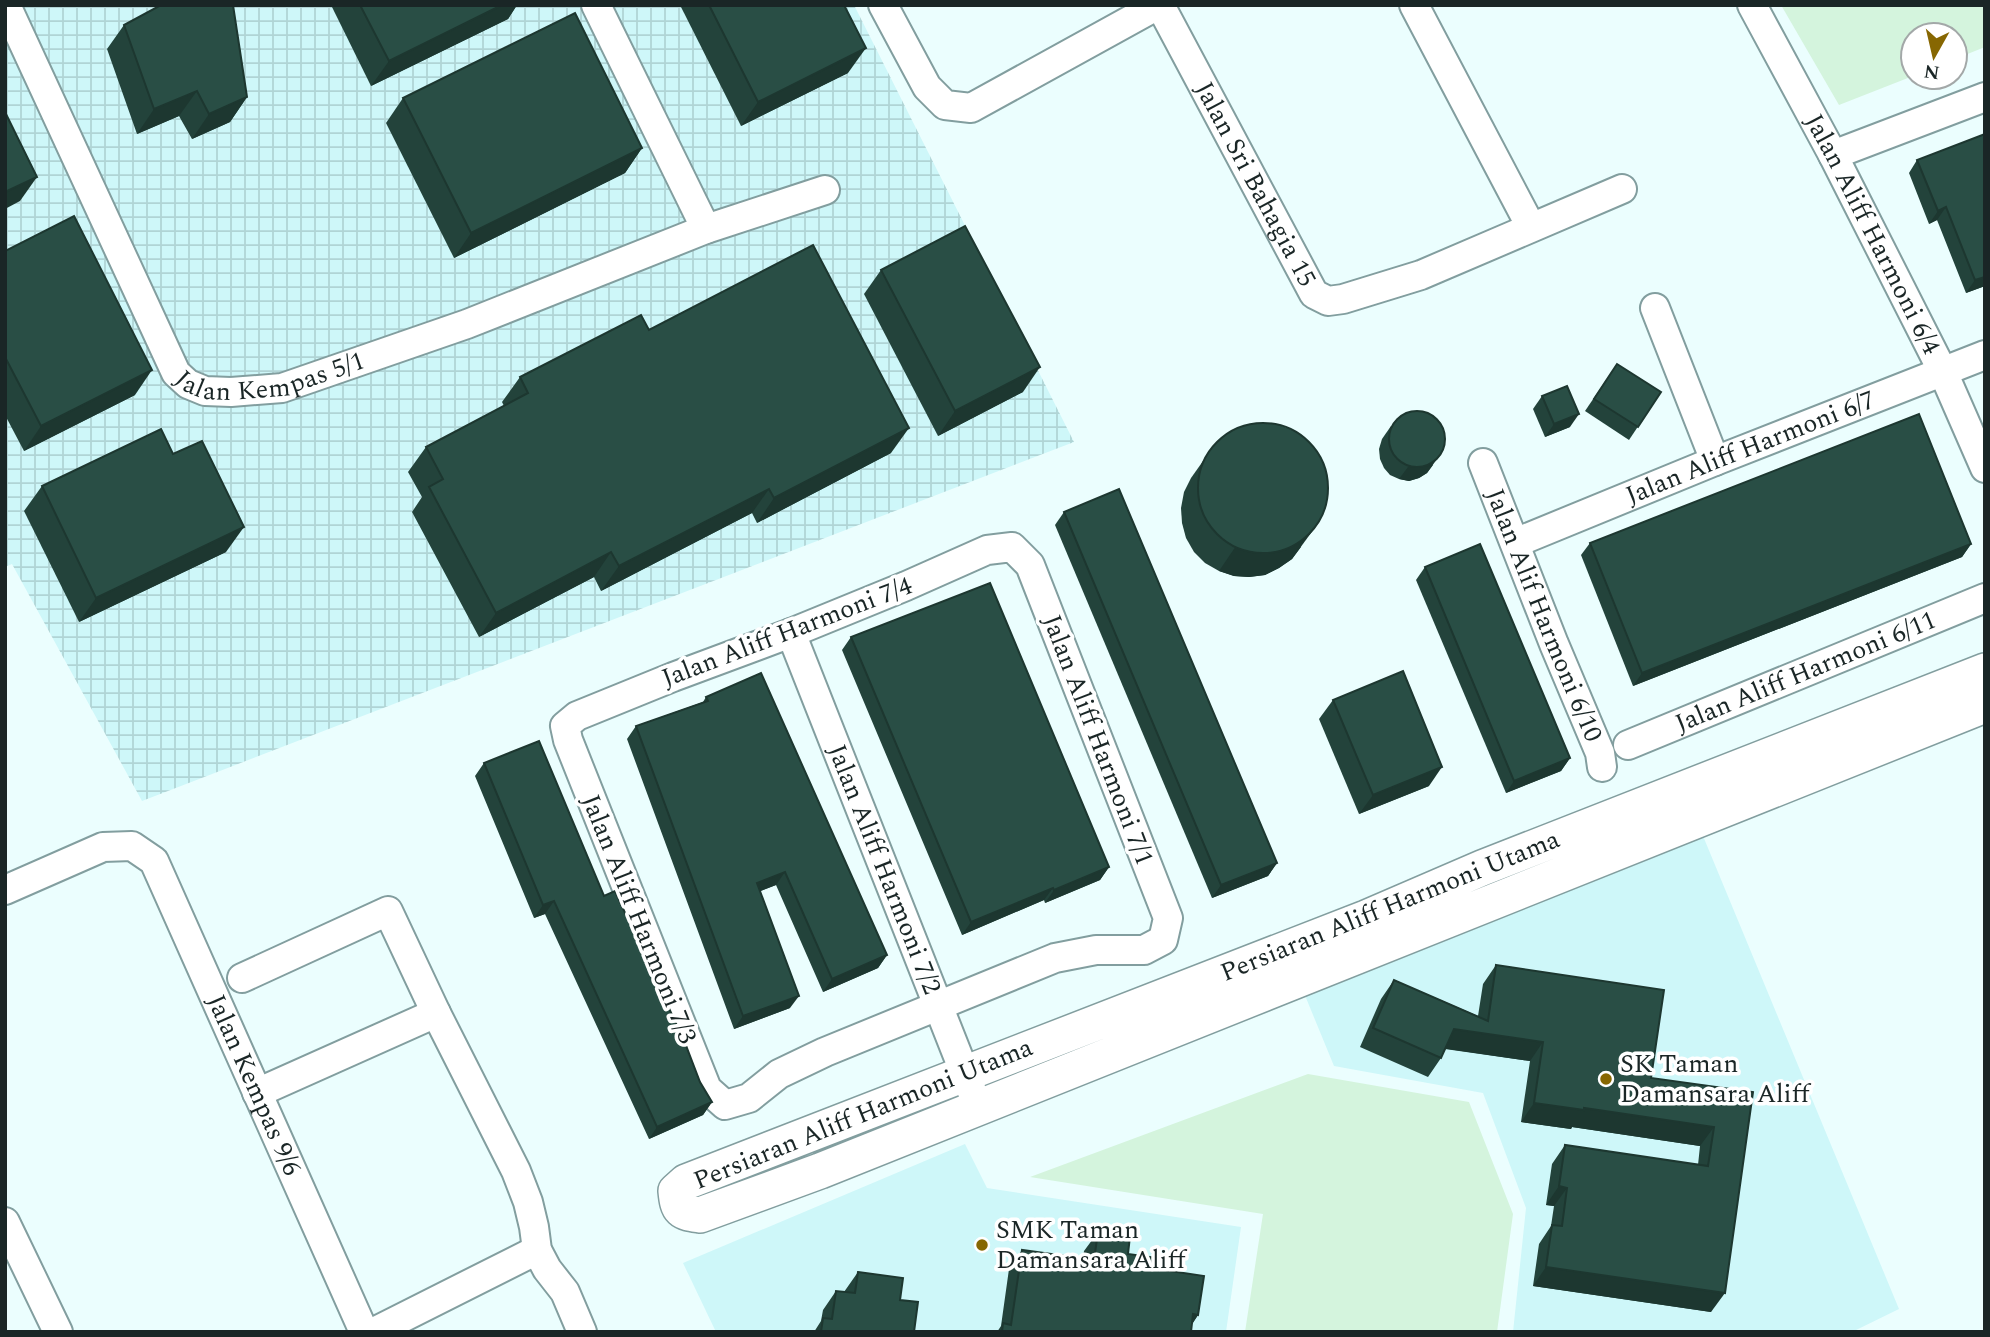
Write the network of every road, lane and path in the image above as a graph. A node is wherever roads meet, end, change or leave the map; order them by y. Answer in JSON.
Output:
{"nodes":[{"id":1,"x":6,"y":5,"type":"edge"},
{"id":2,"x":596,"y":5,"type":"edge"},
{"id":3,"x":883,"y":5,"type":"edge"},
{"id":4,"x":1159,"y":5,"type":"edge"},
{"id":5,"x":1414,"y":5,"type":"edge"},
{"id":6,"x":1752,"y":5,"type":"edge"},
{"id":7,"x":1985,"y":97,"type":"edge"},
{"id":8,"x":1833,"y":155,"type":"junction"},
{"id":9,"x":1622,"y":189,"type":"dead end"},
{"id":10,"x":825,"y":190,"type":"dead end"},
{"id":11,"x":1531,"y":227,"type":"junction"},
{"id":12,"x":706,"y":229,"type":"junction"},
{"id":13,"x":1655,"y":308,"type":"dead end"},
{"id":14,"x":1985,"y":355,"type":"edge"},
{"id":15,"x":1943,"y":372,"type":"junction"},
{"id":16,"x":1715,"y":461,"type":"junction"},
{"id":17,"x":1483,"y":463,"type":"dead end"},
{"id":18,"x":1985,"y":468,"type":"edge"},
{"id":19,"x":1515,"y":543,"type":"junction"},
{"id":20,"x":1012,"y":547,"type":"joint"},
{"id":21,"x":1985,"y":598,"type":"edge"},
{"id":22,"x":791,"y":633,"type":"junction"},
{"id":23,"x":1985,"y":671,"type":"edge"},
{"id":24,"x":1985,"y":705,"type":"edge"},
{"id":25,"x":565,"y":726,"type":"joint"},
{"id":26,"x":1628,"y":745,"type":"dead end"},
{"id":27,"x":1602,"y":767,"type":"dead end"},
{"id":28,"x":5,"y":890,"type":"edge"},
{"id":29,"x":242,"y":978,"type":"dead end"},
{"id":30,"x":939,"y":1005,"type":"junction"},
{"id":31,"x":436,"y":1013,"type":"junction"},
{"id":32,"x":965,"y":1073,"type":"junction"},
{"id":33,"x":257,"y":1093,"type":"junction"},
{"id":34,"x":978,"y":1106,"type":"junction"},
{"id":35,"x":5,"y":1222,"type":"edge"},
{"id":36,"x":537,"y":1250,"type":"junction"},
{"id":37,"x":58,"y":1332,"type":"edge"},
{"id":38,"x":364,"y":1332,"type":"edge"},
{"id":39,"x":374,"y":1332,"type":"edge"},
{"id":40,"x":582,"y":1332,"type":"edge"}],
"edges":[{"from":1,"to":12,"type":"street","name":"Jalan Kempas 5/1"},
{"from":2,"to":12,"type":"street"},
{"from":3,"to":4,"type":"street"},
{"from":4,"to":11,"type":"street","name":"Jalan Sri Bahagia 15"},
{"from":5,"to":11,"type":"street"},
{"from":6,"to":8,"type":"street","name":"Jalan Aliff Harmoni 6/4"},
{"from":7,"to":8,"type":"street"},
{"from":8,"to":15,"type":"street","name":"Jalan Aliff Harmoni 6/4"},
{"from":9,"to":11,"type":"street","name":"Jalan Sri Bahagia 15"},
{"from":10,"to":12,"type":"street","name":"Jalan Kempas 5/1"},
{"from":13,"to":16,"type":"street"},
{"from":14,"to":15,"type":"street","name":"Jalan Aliff Harmoni 6/7"},
{"from":15,"to":16,"type":"street","name":"Jalan Aliff Harmoni 6/7"},
{"from":15,"to":18,"type":"street","name":"Jalan Aliff Harmoni 6/4"},
{"from":16,"to":19,"type":"street","name":"Jalan Aliff Harmoni 6/7"},
{"from":17,"to":19,"type":"street","name":"Jalan Alif Harmoni 6/10"},
{"from":19,"to":27,"type":"street","name":"Jalan Alif Harmoni 6/10"},
{"from":20,"to":22,"type":"street","name":"Jalan Aliff Harmoni 7/4"},
{"from":20,"to":30,"type":"street","name":"Jalan Aliff Harmoni 7/1"},
{"from":21,"to":26,"type":"street","name":"Jalan Aliff Harmoni 6/11"},
{"from":22,"to":25,"type":"street","name":"Jalan Aliff Harmoni 7/4"},
{"from":22,"to":30,"type":"street","name":"Jalan Aliff Harmoni 7/2"},
{"from":23,"to":32,"type":"street","name":"Persiaran Aliff Harmoni Utama"},
{"from":24,"to":34,"type":"street","name":"Persiaran Aliff Harmoni Utama"},
{"from":25,"to":30,"type":"street","name":"Jalan Aliff Harmoni 7/3"},
{"from":28,"to":33,"type":"street","name":"Jalan Kempas 9/6"},
{"from":29,"to":31,"type":"street"},
{"from":30,"to":32,"type":"street","name":"Jalan Aliff Harmoni 7/2"},
{"from":31,"to":33,"type":"street"},
{"from":31,"to":36,"type":"street"},
{"from":32,"to":34,"type":"street","name":"Jalan Aliff Harmoni 7/2"},
{"from":32,"to":34,"type":"street","name":"Persiaran Aliff Harmoni Utama"},
{"from":33,"to":38,"type":"street","name":"Jalan Kempas 9/6"},
{"from":35,"to":37,"type":"street"},
{"from":36,"to":39,"type":"street"},
{"from":36,"to":40,"type":"street"}]}
